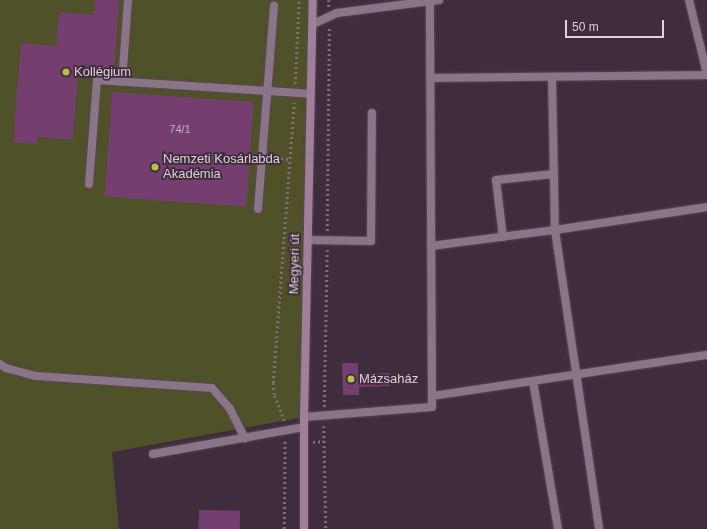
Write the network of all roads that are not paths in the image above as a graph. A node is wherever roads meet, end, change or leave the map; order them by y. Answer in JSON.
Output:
{"nodes":[{"id":1,"x":128,"y":0,"type":"edge"},
{"id":2,"x":313,"y":0,"type":"edge"},
{"id":3,"x":439,"y":0,"type":"edge"},
{"id":4,"x":689,"y":0,"type":"edge"},
{"id":5,"x":430,"y":1,"type":"edge"},
{"id":6,"x":274,"y":6,"type":"dead end"},
{"id":7,"x":313,"y":24,"type":"junction"},
{"id":8,"x":707,"y":74,"type":"edge"},
{"id":9,"x":552,"y":76,"type":"junction"},
{"id":10,"x":430,"y":78,"type":"junction"},
{"id":11,"x":122,"y":82,"type":"junction"},
{"id":12,"x":267,"y":91,"type":"junction"},
{"id":13,"x":311,"y":94,"type":"junction"},
{"id":14,"x":372,"y":113,"type":"dead end"},
{"id":15,"x":554,"y":174,"type":"junction"},
{"id":16,"x":89,"y":184,"type":"dead end"},
{"id":17,"x":707,"y":207,"type":"edge"},
{"id":18,"x":258,"y":209,"type":"dead end"},
{"id":19,"x":555,"y":230,"type":"junction"},
{"id":20,"x":503,"y":237,"type":"junction"},
{"id":21,"x":308,"y":240,"type":"junction"},
{"id":22,"x":431,"y":246,"type":"junction"},
{"id":23,"x":707,"y":355,"type":"edge"},
{"id":24,"x":0,"y":364,"type":"edge"},
{"id":25,"x":576,"y":375,"type":"junction"},
{"id":26,"x":533,"y":381,"type":"junction"},
{"id":27,"x":432,"y":396,"type":"junction"},
{"id":28,"x":304,"y":417,"type":"junction"},
{"id":29,"x":304,"y":427,"type":"junction"},
{"id":30,"x":246,"y":438,"type":"junction"},
{"id":31,"x":153,"y":454,"type":"dead end"},
{"id":32,"x":304,"y":529,"type":"edge"},
{"id":33,"x":558,"y":529,"type":"edge"},
{"id":34,"x":599,"y":529,"type":"edge"}],
"edges":[{"from":1,"to":11,"type":"street"},
{"from":2,"to":7,"type":"street","name":"Megyeri út"},
{"from":3,"to":5,"type":"street"},
{"from":4,"to":8,"type":"street"},
{"from":5,"to":7,"type":"street"},
{"from":5,"to":10,"type":"street"},
{"from":6,"to":12,"type":"street"},
{"from":7,"to":13,"type":"street","name":"Megyeri út"},
{"from":8,"to":9,"type":"street"},
{"from":9,"to":10,"type":"street"},
{"from":9,"to":15,"type":"street"},
{"from":10,"to":22,"type":"street"},
{"from":11,"to":12,"type":"street"},
{"from":11,"to":16,"type":"street"},
{"from":12,"to":13,"type":"street"},
{"from":12,"to":18,"type":"street"},
{"from":13,"to":21,"type":"street","name":"Megyeri út"},
{"from":14,"to":21,"type":"street"},
{"from":15,"to":19,"type":"street"},
{"from":15,"to":20,"type":"street"},
{"from":17,"to":19,"type":"street"},
{"from":19,"to":20,"type":"street"},
{"from":19,"to":25,"type":"street"},
{"from":20,"to":22,"type":"street"},
{"from":21,"to":28,"type":"street","name":"Megyeri út"},
{"from":22,"to":27,"type":"street"},
{"from":23,"to":25,"type":"street"},
{"from":24,"to":30,"type":"street"},
{"from":25,"to":26,"type":"street"},
{"from":25,"to":34,"type":"street"},
{"from":26,"to":27,"type":"street"},
{"from":26,"to":33,"type":"street"},
{"from":27,"to":28,"type":"street"},
{"from":28,"to":29,"type":"street","name":"Megyeri út"},
{"from":29,"to":30,"type":"street"},
{"from":29,"to":32,"type":"street","name":"Megyeri út"},
{"from":30,"to":31,"type":"street"}]}
